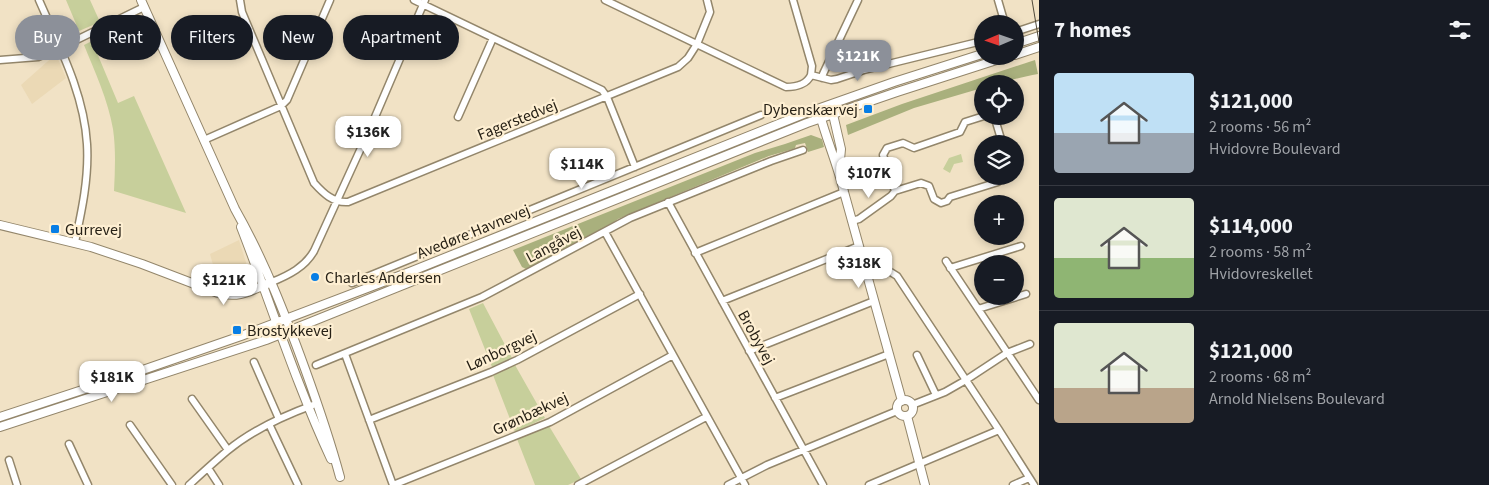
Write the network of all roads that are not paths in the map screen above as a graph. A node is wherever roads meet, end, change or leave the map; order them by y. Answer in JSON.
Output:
{"nodes":[{"id":1,"x":39,"y":0,"type":"edge"},
{"id":2,"x":240,"y":0,"type":"edge"},
{"id":3,"x":330,"y":0,"type":"edge"},
{"id":4,"x":414,"y":0,"type":"edge"},
{"id":5,"x":605,"y":0,"type":"edge"},
{"id":6,"x":707,"y":0,"type":"edge"},
{"id":7,"x":793,"y":0,"type":"edge"},
{"id":8,"x":858,"y":0,"type":"edge"},
{"id":9,"x":998,"y":0,"type":"edge"},
{"id":10,"x":424,"y":2,"type":"edge"},
{"id":11,"x":142,"y":3,"type":"edge"},
{"id":12,"x":46,"y":15,"type":"edge"},
{"id":13,"x":1003,"y":15,"type":"edge"},
{"id":14,"x":1039,"y":24,"type":"edge"},
{"id":15,"x":1024,"y":29,"type":"edge"},
{"id":16,"x":1039,"y":36,"type":"edge"},
{"id":17,"x":80,"y":37,"type":"edge"},
{"id":18,"x":493,"y":38,"type":"junction"},
{"id":19,"x":1024,"y":41,"type":"edge"},
{"id":20,"x":974,"y":43,"type":"edge"},
{"id":21,"x":697,"y":44,"type":"junction"},
{"id":22,"x":1039,"y":47,"type":"edge"},
{"id":23,"x":1024,"y":51,"type":"edge"},
{"id":24,"x":974,"y":57,"type":"edge"},
{"id":25,"x":15,"y":59,"type":"edge"},
{"id":26,"x":0,"y":60,"type":"edge"},
{"id":27,"x":65,"y":60,"type":"edge"},
{"id":28,"x":981,"y":65,"type":"edge"},
{"id":29,"x":811,"y":74,"type":"junction"},
{"id":30,"x":822,"y":78,"type":"junction"},
{"id":31,"x":607,"y":97,"type":"junction"},
{"id":32,"x":831,"y":103,"type":"junction"},
{"id":33,"x":282,"y":106,"type":"junction"},
{"id":34,"x":818,"y":108,"type":"junction"},
{"id":35,"x":833,"y":114,"type":"junction"},
{"id":36,"x":761,"y":115,"type":"dead end"},
{"id":37,"x":458,"y":117,"type":"dead end"},
{"id":38,"x":821,"y":119,"type":"junction"},
{"id":39,"x":974,"y":119,"type":"edge"},
{"id":40,"x":204,"y":140,"type":"junction"},
{"id":41,"x":803,"y":150,"type":"dead end"},
{"id":42,"x":635,"y":167,"type":"junction"},
{"id":43,"x":839,"y":172,"type":"junction"},
{"id":44,"x":988,"y":185,"type":"edge"},
{"id":45,"x":895,"y":191,"type":"junction"},
{"id":46,"x":844,"y":192,"type":"junction"},
{"id":47,"x":337,"y":201,"type":"junction"},
{"id":48,"x":668,"y":202,"type":"junction"},
{"id":49,"x":235,"y":209,"type":"junction"},
{"id":50,"x":852,"y":221,"type":"junction"},
{"id":51,"x":0,"y":225,"type":"edge"},
{"id":52,"x":605,"y":232,"type":"junction"},
{"id":53,"x":75,"y":242,"type":"junction"},
{"id":54,"x":859,"y":246,"type":"junction"},
{"id":55,"x":1021,"y":246,"type":"dead end"},
{"id":56,"x":696,"y":253,"type":"junction"},
{"id":57,"x":881,"y":258,"type":"dead end"},
{"id":58,"x":946,"y":261,"type":"dead end"},
{"id":59,"x":950,"y":268,"type":"junction"},
{"id":60,"x":272,"y":282,"type":"junction"},
{"id":61,"x":352,"y":283,"type":"dead end"},
{"id":62,"x":263,"y":286,"type":"junction"},
{"id":63,"x":640,"y":294,"type":"junction"},
{"id":64,"x":1026,"y":294,"type":"dead end"},
{"id":65,"x":722,"y":301,"type":"junction"},
{"id":66,"x":874,"y":301,"type":"junction"},
{"id":67,"x":978,"y":309,"type":"junction"},
{"id":68,"x":287,"y":318,"type":"junction"},
{"id":69,"x":277,"y":322,"type":"junction"},
{"id":70,"x":291,"y":330,"type":"junction"},
{"id":71,"x":281,"y":334,"type":"junction"},
{"id":72,"x":1030,"y":344,"type":"dead end"},
{"id":73,"x":749,"y":351,"type":"junction"},
{"id":74,"x":1007,"y":352,"type":"junction"},
{"id":75,"x":345,"y":354,"type":"junction"},
{"id":76,"x":889,"y":354,"type":"junction"},
{"id":77,"x":673,"y":355,"type":"junction"},
{"id":78,"x":917,"y":355,"type":"dead end"},
{"id":79,"x":254,"y":362,"type":"dead end"},
{"id":80,"x":316,"y":365,"type":"dead end"},
{"id":81,"x":966,"y":380,"type":"junction"},
{"id":82,"x":936,"y":395,"type":"junction"},
{"id":83,"x":775,"y":398,"type":"junction"},
{"id":84,"x":192,"y":399,"type":"dead end"},
{"id":85,"x":1039,"y":400,"type":"edge"},
{"id":86,"x":902,"y":401,"type":"junction"},
{"id":87,"x":317,"y":403,"type":"junction"},
{"id":88,"x":912,"y":405,"type":"junction"},
{"id":89,"x":309,"y":406,"type":"junction"},
{"id":90,"x":897,"y":411,"type":"junction"},
{"id":91,"x":907,"y":416,"type":"junction"},
{"id":92,"x":0,"y":417,"type":"edge"},
{"id":93,"x":706,"y":417,"type":"junction"},
{"id":94,"x":279,"y":420,"type":"junction"},
{"id":95,"x":369,"y":420,"type":"junction"},
{"id":96,"x":269,"y":424,"type":"junction"},
{"id":97,"x":130,"y":425,"type":"dead end"},
{"id":98,"x":0,"y":427,"type":"edge"},
{"id":99,"x":999,"y":430,"type":"junction"},
{"id":100,"x":69,"y":444,"type":"dead end"},
{"id":101,"x":228,"y":450,"type":"junction"},
{"id":102,"x":804,"y":450,"type":"junction"},
{"id":103,"x":9,"y":460,"type":"dead end"},
{"id":104,"x":920,"y":464,"type":"junction"},
{"id":105,"x":208,"y":468,"type":"junction"},
{"id":106,"x":741,"y":478,"type":"junction"},
{"id":107,"x":1029,"y":478,"type":"junction"},
{"id":108,"x":341,"y":481,"type":"edge"},
{"id":109,"x":17,"y":485,"type":"edge"},
{"id":110,"x":88,"y":485,"type":"edge"},
{"id":111,"x":172,"y":485,"type":"edge"},
{"id":112,"x":189,"y":485,"type":"edge"},
{"id":113,"x":219,"y":485,"type":"edge"},
{"id":114,"x":298,"y":485,"type":"edge"},
{"id":115,"x":393,"y":485,"type":"edge"},
{"id":116,"x":578,"y":485,"type":"edge"},
{"id":117,"x":728,"y":485,"type":"edge"},
{"id":118,"x":745,"y":485,"type":"edge"},
{"id":119,"x":823,"y":485,"type":"edge"},
{"id":120,"x":869,"y":485,"type":"edge"},
{"id":121,"x":925,"y":485,"type":"edge"},
{"id":122,"x":1013,"y":485,"type":"edge"},
{"id":123,"x":1034,"y":485,"type":"edge"}],
"edges":[{"from":1,"to":12,"type":"street"},
{"from":2,"to":33,"type":"street"},
{"from":3,"to":33,"type":"street"},
{"from":4,"to":10,"type":"street"},
{"from":5,"to":21,"type":"street"},
{"from":6,"to":21,"type":"street","name":"Fagerstedvej"},
{"from":7,"to":29,"type":"street"},
{"from":8,"to":30,"type":"street"},
{"from":9,"to":13,"type":"street"},
{"from":10,"to":18,"type":"street"},
{"from":10,"to":47,"type":"street"},
{"from":11,"to":17,"type":"street"},
{"from":11,"to":40,"type":"street"},
{"from":14,"to":15,"type":"street"},
{"from":16,"to":19,"type":"street"},
{"from":18,"to":31,"type":"street"},
{"from":18,"to":37,"type":"street"},
{"from":20,"to":30,"type":"street"},
{"from":21,"to":29,"type":"street"},
{"from":21,"to":31,"type":"street","name":"Fagerstedvej"},
{"from":22,"to":23,"type":"street"},
{"from":24,"to":32,"type":"street","name":"Avedøre Havnevej"},
{"from":25,"to":26,"type":"street"},
{"from":27,"to":53,"type":"street"},
{"from":28,"to":35,"type":"street","name":"Avedøre Havnevej"},
{"from":29,"to":30,"type":"street"},
{"from":31,"to":42,"type":"street"},
{"from":31,"to":47,"type":"street","name":"Fagerstedvej"},
{"from":32,"to":34,"type":"street","name":"Avedøre Havnevej"},
{"from":32,"to":35,"type":"street"},
{"from":33,"to":40,"type":"street"},
{"from":33,"to":47,"type":"street"},
{"from":34,"to":38,"type":"street"},
{"from":34,"to":68,"type":"street","name":"Avedøre Havnevej"},
{"from":35,"to":38,"type":"street","name":"Avedøre Havnevej"},
{"from":35,"to":43,"type":"street"},
{"from":36,"to":42,"type":"street"},
{"from":38,"to":43,"type":"street"},
{"from":38,"to":70,"type":"street","name":"Avedøre Havnevej"},
{"from":39,"to":45,"type":"street"},
{"from":40,"to":49,"type":"street"},
{"from":41,"to":48,"type":"street","name":"Langåvej"},
{"from":42,"to":61,"type":"street"},
{"from":43,"to":46,"type":"street"},
{"from":44,"to":45,"type":"street"},
{"from":45,"to":50,"type":"street"},
{"from":46,"to":50,"type":"street"},
{"from":46,"to":56,"type":"street"},
{"from":47,"to":60,"type":"street"},
{"from":48,"to":52,"type":"street","name":"Langåvej"},
{"from":48,"to":56,"type":"street","name":"Brobyvej"},
{"from":49,"to":60,"type":"street"},
{"from":49,"to":62,"type":"street"},
{"from":50,"to":54,"type":"street"},
{"from":51,"to":53,"type":"street"},
{"from":52,"to":63,"type":"street"},
{"from":52,"to":75,"type":"street","name":"Langåvej"},
{"from":53,"to":62,"type":"street"},
{"from":54,"to":65,"type":"street"},
{"from":54,"to":66,"type":"street"},
{"from":55,"to":59,"type":"street"},
{"from":56,"to":65,"type":"street","name":"Brobyvej"},
{"from":57,"to":81,"type":"street"},
{"from":58,"to":59,"type":"street"},
{"from":59,"to":67,"type":"street"},
{"from":60,"to":62,"type":"street"},
{"from":60,"to":68,"type":"street"},
{"from":62,"to":69,"type":"street"},
{"from":63,"to":77,"type":"street"},
{"from":63,"to":95,"type":"street","name":"Lønborgvej"},
{"from":64,"to":67,"type":"street"},
{"from":65,"to":73,"type":"street","name":"Brobyvej"},
{"from":66,"to":73,"type":"street"},
{"from":66,"to":76,"type":"street"},
{"from":67,"to":74,"type":"street"},
{"from":68,"to":69,"type":"street","name":"Avedøre Havnevej"},
{"from":68,"to":70,"type":"street"},
{"from":69,"to":71,"type":"street"},
{"from":69,"to":92,"type":"street","name":"Avedøre Havnevej"},
{"from":70,"to":71,"type":"street","name":"Avedøre Havnevej"},
{"from":70,"to":87,"type":"street"},
{"from":71,"to":89,"type":"street"},
{"from":71,"to":98,"type":"street","name":"Avedøre Havnevej"},
{"from":72,"to":74,"type":"street"},
{"from":73,"to":83,"type":"street","name":"Brobyvej"},
{"from":74,"to":81,"type":"street"},
{"from":74,"to":85,"type":"street"},
{"from":75,"to":80,"type":"street","name":"Langåvej"},
{"from":75,"to":95,"type":"street"},
{"from":76,"to":83,"type":"street"},
{"from":76,"to":86,"type":"street"},
{"from":77,"to":93,"type":"street"},
{"from":77,"to":115,"type":"street","name":"Grønbækvej"},
{"from":78,"to":82,"type":"street"},
{"from":79,"to":94,"type":"street"},
{"from":81,"to":82,"type":"street"},
{"from":81,"to":99,"type":"street"},
{"from":82,"to":88,"type":"street"},
{"from":83,"to":102,"type":"street","name":"Brobyvej"},
{"from":84,"to":101,"type":"street"},
{"from":86,"to":88,"type":"street"},
{"from":86,"to":90,"type":"street"},
{"from":87,"to":89,"type":"street"},
{"from":87,"to":108,"type":"street"},
{"from":88,"to":91,"type":"street"},
{"from":89,"to":94,"type":"street"},
{"from":89,"to":108,"type":"street"},
{"from":90,"to":91,"type":"street"},
{"from":90,"to":102,"type":"street"},
{"from":91,"to":104,"type":"street"},
{"from":93,"to":106,"type":"street"},
{"from":93,"to":116,"type":"street"},
{"from":94,"to":96,"type":"street"},
{"from":95,"to":115,"type":"street"},
{"from":96,"to":101,"type":"street"},
{"from":96,"to":114,"type":"street"},
{"from":97,"to":111,"type":"street"},
{"from":99,"to":104,"type":"street"},
{"from":99,"to":107,"type":"street"},
{"from":100,"to":110,"type":"street"},
{"from":101,"to":105,"type":"street"},
{"from":102,"to":106,"type":"street"},
{"from":102,"to":119,"type":"street","name":"Brobyvej"},
{"from":103,"to":109,"type":"street"},
{"from":104,"to":120,"type":"street"},
{"from":104,"to":121,"type":"street"},
{"from":105,"to":112,"type":"street"},
{"from":105,"to":113,"type":"street"},
{"from":106,"to":117,"type":"street"},
{"from":106,"to":118,"type":"street"},
{"from":107,"to":122,"type":"street"},
{"from":107,"to":123,"type":"street"}]}
